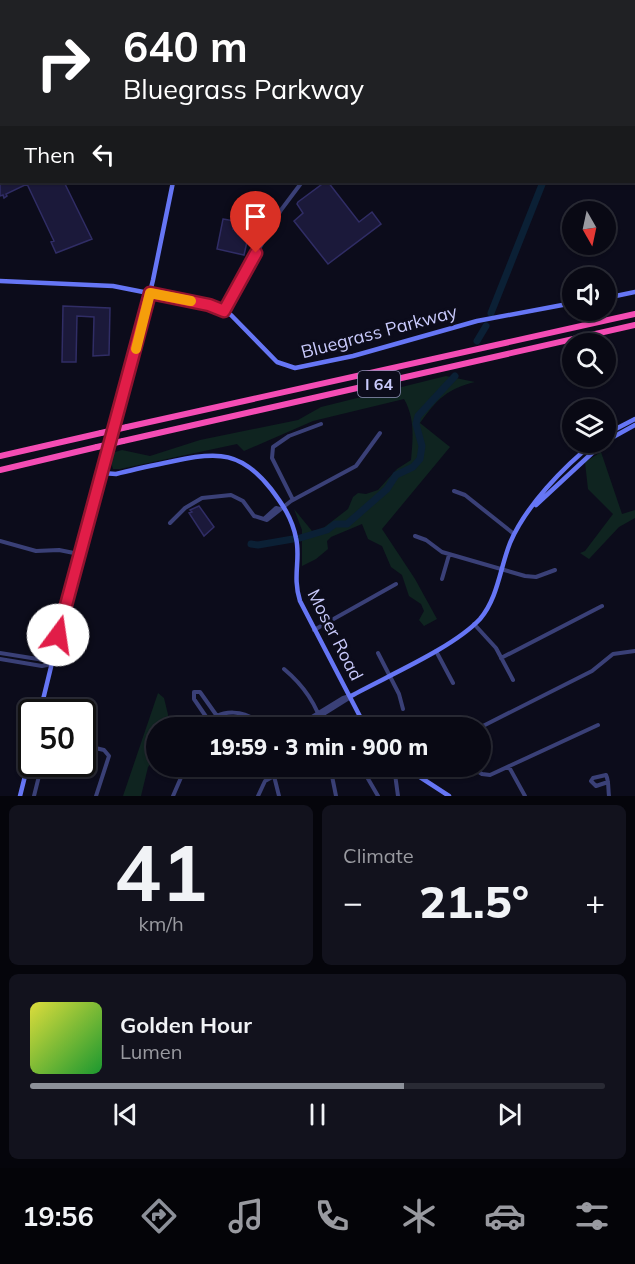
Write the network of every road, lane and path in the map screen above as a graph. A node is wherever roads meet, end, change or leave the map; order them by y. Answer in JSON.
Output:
{"nodes":[{"id":1,"x":173,"y":183,"type":"edge"},
{"id":2,"x":301,"y":183,"type":"edge"},
{"id":3,"x":0,"y":281,"type":"edge"},
{"id":4,"x":635,"y":292,"type":"edge"},
{"id":5,"x":150,"y":293,"type":"junction"},
{"id":6,"x":616,"y":296,"type":"edge"},
{"id":7,"x":562,"y":305,"type":"edge"},
{"id":8,"x":224,"y":311,"type":"junction"},
{"id":9,"x":635,"y":314,"type":"edge"},
{"id":10,"x":635,"y":324,"type":"edge"},
{"id":11,"x":635,"y":419,"type":"edge"},
{"id":12,"x":321,"y":424,"type":"dead end"},
{"id":13,"x":635,"y":425,"type":"edge"},
{"id":14,"x":616,"y":429,"type":"edge"},
{"id":15,"x":380,"y":433,"type":"dead end"},
{"id":16,"x":616,"y":436,"type":"edge"},
{"id":17,"x":583,"y":453,"type":"edge"},
{"id":18,"x":591,"y":453,"type":"edge"},
{"id":19,"x":0,"y":456,"type":"edge"},
{"id":20,"x":0,"y":470,"type":"edge"},
{"id":21,"x":102,"y":473,"type":"junction"},
{"id":22,"x":454,"y":491,"type":"dead end"},
{"id":23,"x":293,"y":500,"type":"junction"},
{"id":24,"x":534,"y":506,"type":"junction"},
{"id":25,"x":282,"y":507,"type":"junction"},
{"id":26,"x":170,"y":523,"type":"dead end"},
{"id":27,"x":514,"y":534,"type":"junction"},
{"id":28,"x":415,"y":536,"type":"dead end"},
{"id":29,"x":0,"y":541,"type":"edge"},
{"id":30,"x":79,"y":554,"type":"junction"},
{"id":31,"x":449,"y":555,"type":"junction"},
{"id":32,"x":501,"y":570,"type":"junction"},
{"id":33,"x":555,"y":570,"type":"dead end"},
{"id":34,"x":442,"y":579,"type":"dead end"},
{"id":35,"x":396,"y":584,"type":"dead end"},
{"id":36,"x":602,"y":606,"type":"dead end"},
{"id":37,"x":474,"y":624,"type":"junction"},
{"id":38,"x":314,"y":630,"type":"junction"},
{"id":39,"x":436,"y":650,"type":"junction"},
{"id":40,"x":635,"y":651,"type":"edge"},
{"id":41,"x":378,"y":652,"type":"dead end"},
{"id":42,"x":0,"y":653,"type":"edge"},
{"id":43,"x":501,"y":658,"type":"junction"},
{"id":44,"x":0,"y":659,"type":"edge"},
{"id":45,"x":52,"y":664,"type":"junction"},
{"id":46,"x":284,"y":669,"type":"dead end"},
{"id":47,"x":389,"y":675,"type":"junction"},
{"id":48,"x":513,"y":680,"type":"dead end"},
{"id":49,"x":453,"y":683,"type":"dead end"},
{"id":50,"x":351,"y":696,"type":"junction"},
{"id":51,"x":43,"y":699,"type":"edge"},
{"id":52,"x":403,"y":709,"type":"dead end"},
{"id":53,"x":318,"y":714,"type":"junction"},
{"id":54,"x":217,"y":716,"type":"joint"},
{"id":55,"x":206,"y":717,"type":"edge"},
{"id":56,"x":253,"y":717,"type":"edge"},
{"id":57,"x":313,"y":717,"type":"edge"},
{"id":58,"x":319,"y":717,"type":"edge"},
{"id":59,"x":361,"y":717,"type":"edge"},
{"id":60,"x":491,"y":722,"type":"edge"},
{"id":61,"x":598,"y":725,"type":"dead end"},
{"id":62,"x":96,"y":748,"type":"edge"},
{"id":63,"x":509,"y":766,"type":"junction"},
{"id":64,"x":491,"y":773,"type":"edge"},
{"id":65,"x":25,"y":777,"type":"edge"},
{"id":66,"x":39,"y":777,"type":"edge"},
{"id":67,"x":181,"y":777,"type":"edge"},
{"id":68,"x":272,"y":777,"type":"edge"},
{"id":69,"x":274,"y":777,"type":"edge"},
{"id":70,"x":332,"y":777,"type":"edge"},
{"id":71,"x":367,"y":777,"type":"dead end"},
{"id":72,"x":395,"y":777,"type":"edge"},
{"id":73,"x":420,"y":777,"type":"edge"},
{"id":74,"x":608,"y":782,"type":"dead end"},
{"id":75,"x":20,"y":796,"type":"edge"},
{"id":76,"x":34,"y":796,"type":"edge"},
{"id":77,"x":96,"y":796,"type":"edge"},
{"id":78,"x":173,"y":796,"type":"edge"},
{"id":79,"x":258,"y":796,"type":"edge"},
{"id":80,"x":279,"y":796,"type":"edge"},
{"id":81,"x":336,"y":796,"type":"edge"},
{"id":82,"x":378,"y":796,"type":"edge"},
{"id":83,"x":398,"y":796,"type":"edge"},
{"id":84,"x":449,"y":796,"type":"edge"},
{"id":85,"x":525,"y":796,"type":"edge"},
{"id":86,"x":609,"y":796,"type":"edge"}],
"edges":[{"from":1,"to":5,"type":"street"},
{"from":2,"to":8,"type":"street"},
{"from":3,"to":5,"type":"street","name":"Bluegrass Parkway"},
{"from":4,"to":6,"type":"street"},
{"from":5,"to":8,"type":"street","name":"Bluegrass Parkway"},
{"from":5,"to":21,"type":"street"},
{"from":7,"to":8,"type":"street","name":"Bluegrass Parkway"},
{"from":9,"to":19,"type":"highway","number":"I 64","bridge":true},
{"from":10,"to":20,"type":"highway","number":"I 64","bridge":true},
{"from":11,"to":14,"type":"street"},
{"from":12,"to":23,"type":"street"},
{"from":13,"to":16,"type":"street"},
{"from":15,"to":23,"type":"street"},
{"from":17,"to":24,"type":"street"},
{"from":18,"to":24,"type":"street"},
{"from":21,"to":25,"type":"street","name":"Moser Road"},
{"from":21,"to":30,"type":"street"},
{"from":22,"to":27,"type":"street"},
{"from":23,"to":25,"type":"street"},
{"from":24,"to":27,"type":"street"},
{"from":25,"to":26,"type":"street"},
{"from":25,"to":38,"type":"street","name":"Moser Road"},
{"from":27,"to":32,"type":"street"},
{"from":28,"to":31,"type":"street"},
{"from":29,"to":30,"type":"street"},
{"from":30,"to":45,"type":"street"},
{"from":31,"to":32,"type":"street"},
{"from":31,"to":34,"type":"street"},
{"from":32,"to":33,"type":"street"},
{"from":32,"to":37,"type":"street"},
{"from":35,"to":38,"type":"street"},
{"from":36,"to":43,"type":"street"},
{"from":37,"to":39,"type":"street"},
{"from":37,"to":43,"type":"street"},
{"from":38,"to":50,"type":"street","name":"Moser Road"},
{"from":39,"to":47,"type":"street"},
{"from":39,"to":49,"type":"street"},
{"from":40,"to":60,"type":"street"},
{"from":41,"to":47,"type":"street"},
{"from":42,"to":45,"type":"street"},
{"from":43,"to":48,"type":"street"},
{"from":44,"to":45,"type":"street"},
{"from":45,"to":51,"type":"street"},
{"from":46,"to":53,"type":"street"},
{"from":47,"to":50,"type":"street"},
{"from":47,"to":52,"type":"street"},
{"from":50,"to":53,"type":"street"},
{"from":50,"to":59,"type":"street","name":"Moser Road"},
{"from":53,"to":57,"type":"street"},
{"from":53,"to":58,"type":"street"},
{"from":54,"to":55,"type":"street"},
{"from":54,"to":56,"type":"street"},
{"from":61,"to":63,"type":"street"},
{"from":62,"to":77,"type":"street"},
{"from":63,"to":64,"type":"street"},
{"from":63,"to":85,"type":"street"},
{"from":65,"to":75,"type":"street"},
{"from":66,"to":76,"type":"street"},
{"from":67,"to":78,"type":"street"},
{"from":68,"to":79,"type":"street"},
{"from":69,"to":80,"type":"street"},
{"from":70,"to":81,"type":"street"},
{"from":71,"to":82,"type":"street"},
{"from":72,"to":83,"type":"street"},
{"from":73,"to":84,"type":"street"},
{"from":74,"to":86,"type":"street"}]}
